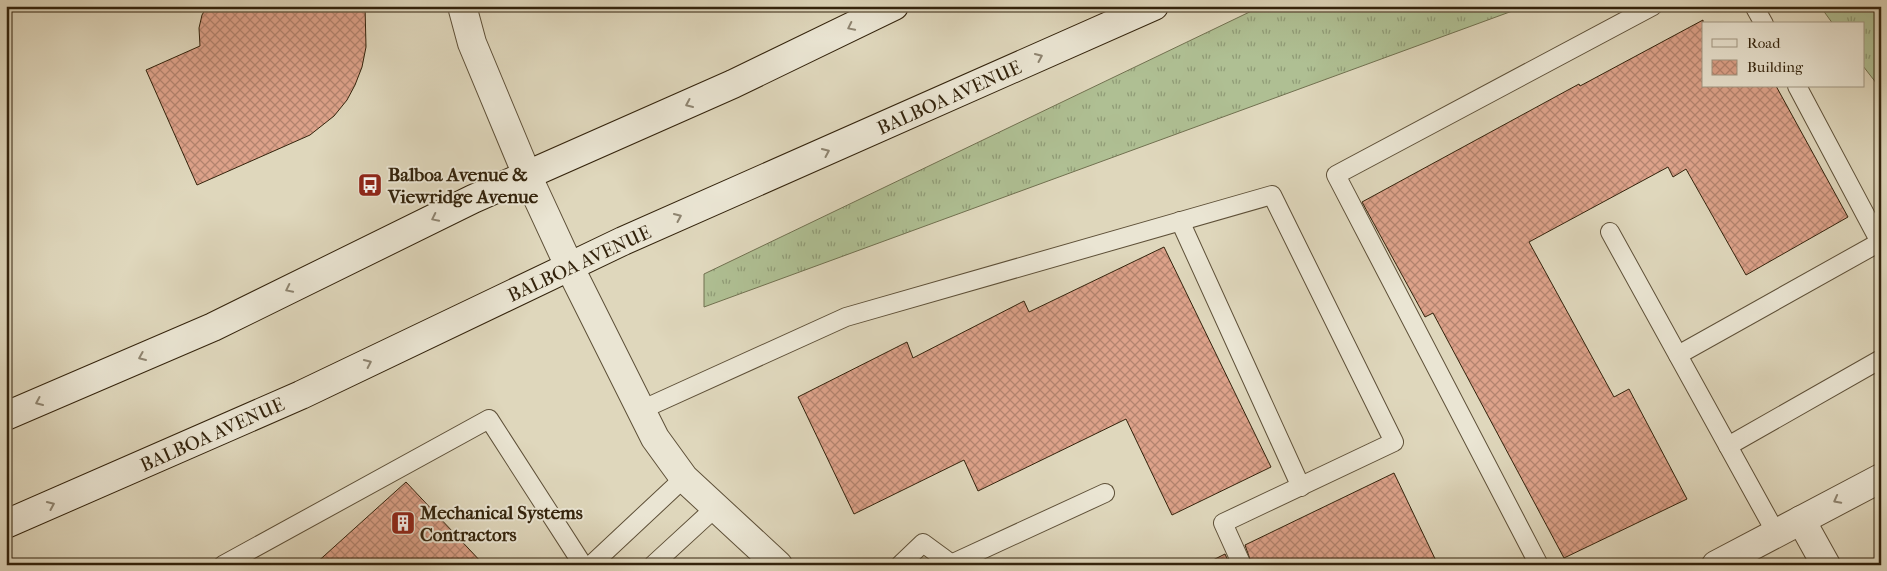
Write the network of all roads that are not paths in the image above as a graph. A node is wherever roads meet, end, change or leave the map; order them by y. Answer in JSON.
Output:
{"nodes":[{"id":1,"x":462,"y":6,"type":"edge"},
{"id":2,"x":894,"y":6,"type":"edge"},
{"id":3,"x":1154,"y":6,"type":"edge"},
{"id":4,"x":1653,"y":6,"type":"edge"},
{"id":5,"x":1754,"y":6,"type":"edge"},
{"id":6,"x":1763,"y":22,"type":"edge"},
{"id":7,"x":1798,"y":88,"type":"edge"},
{"id":8,"x":527,"y":175,"type":"junction"},
{"id":9,"x":1180,"y":221,"type":"junction"},
{"id":10,"x":1610,"y":232,"type":"dead end"},
{"id":11,"x":1880,"y":243,"type":"edge"},
{"id":12,"x":570,"y":268,"type":"junction"},
{"id":13,"x":1678,"y":355,"type":"junction"},
{"id":14,"x":1881,"y":359,"type":"edge"},
{"id":15,"x":641,"y":410,"type":"junction"},
{"id":16,"x":6,"y":416,"type":"edge"},
{"id":17,"x":1728,"y":446,"type":"junction"},
{"id":18,"x":684,"y":478,"type":"junction"},
{"id":19,"x":1881,"y":478,"type":"edge"},
{"id":20,"x":1301,"y":486,"type":"junction"},
{"id":21,"x":1105,"y":493,"type":"dead end"},
{"id":22,"x":715,"y":508,"type":"junction"},
{"id":23,"x":1801,"y":520,"type":"junction"},
{"id":24,"x":6,"y":524,"type":"edge"},
{"id":25,"x":1776,"y":532,"type":"junction"},
{"id":26,"x":952,"y":564,"type":"edge"},
{"id":27,"x":222,"y":565,"type":"edge"},
{"id":28,"x":583,"y":565,"type":"edge"},
{"id":29,"x":591,"y":565,"type":"edge"},
{"id":30,"x":653,"y":565,"type":"edge"},
{"id":31,"x":778,"y":565,"type":"edge"},
{"id":32,"x":900,"y":565,"type":"edge"},
{"id":33,"x":1242,"y":565,"type":"edge"},
{"id":34,"x":1538,"y":565,"type":"edge"},
{"id":35,"x":1716,"y":565,"type":"edge"},
{"id":36,"x":1826,"y":565,"type":"edge"}],
"edges":[{"from":1,"to":8,"type":"main road"},
{"from":2,"to":8,"type":"main road","one_way":true},
{"from":12,"to":3,"type":"main road","name":"BALBOA AVENUE","one_way":true},
{"from":4,"to":34,"type":"lane"},
{"from":5,"to":6,"type":"lane"},
{"from":7,"to":11,"type":"lane"},
{"from":8,"to":12,"type":"main road"},
{"from":8,"to":16,"type":"main road","one_way":true},
{"from":9,"to":15,"type":"lane"},
{"from":9,"to":20,"type":"lane"},
{"from":9,"to":20,"type":"lane"},
{"from":10,"to":13,"type":"lane"},
{"from":11,"to":13,"type":"lane"},
{"from":12,"to":15,"type":"main road"},
{"from":24,"to":12,"type":"main road","name":"BALBOA AVENUE","one_way":true},
{"from":13,"to":17,"type":"lane"},
{"from":14,"to":17,"type":"lane"},
{"from":15,"to":18,"type":"main road"},
{"from":17,"to":25,"type":"lane"},
{"from":18,"to":22,"type":"main road"},
{"from":18,"to":29,"type":"lane"},
{"from":19,"to":23,"type":"main road","one_way":true},
{"from":20,"to":33,"type":"lane"},
{"from":21,"to":26,"type":"lane"},
{"from":22,"to":30,"type":"lane"},
{"from":22,"to":31,"type":"main road"},
{"from":23,"to":25,"type":"main road"},
{"from":23,"to":36,"type":"main road"},
{"from":25,"to":35,"type":"main road"},
{"from":26,"to":32,"type":"lane"},
{"from":27,"to":28,"type":"lane"}]}
